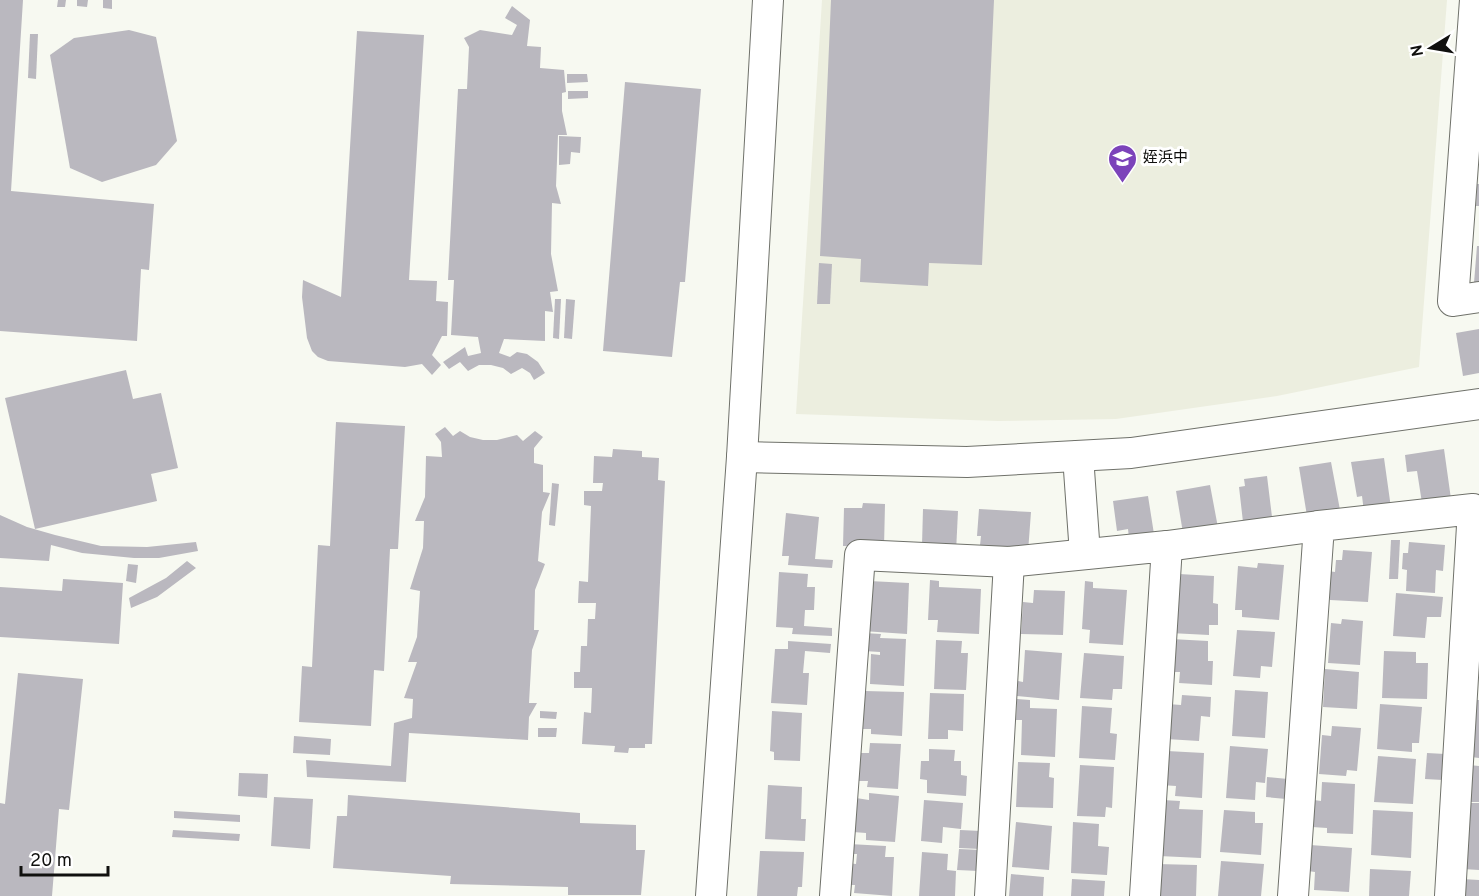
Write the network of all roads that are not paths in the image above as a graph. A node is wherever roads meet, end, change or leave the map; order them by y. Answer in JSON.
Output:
{"nodes":[{"id":1,"x":768,"y":0,"type":"edge"},
{"id":2,"x":1475,"y":0,"type":"edge"},
{"id":3,"x":1479,"y":297,"type":"edge"},
{"id":4,"x":1479,"y":404,"type":"edge"},
{"id":5,"x":1078,"y":456,"type":"junction"},
{"id":6,"x":742,"y":457,"type":"junction"},
{"id":7,"x":1476,"y":508,"type":"edge"},
{"id":8,"x":1319,"y":526,"type":"junction"},
{"id":9,"x":1167,"y":546,"type":"junction"},
{"id":10,"x":1085,"y":554,"type":"junction"},
{"id":11,"x":1008,"y":562,"type":"junction"},
{"id":12,"x":711,"y":896,"type":"edge"},
{"id":13,"x":835,"y":896,"type":"edge"},
{"id":14,"x":990,"y":896,"type":"edge"},
{"id":15,"x":1145,"y":896,"type":"edge"},
{"id":16,"x":1293,"y":896,"type":"edge"},
{"id":17,"x":1450,"y":896,"type":"edge"}],
"edges":[{"from":1,"to":6,"type":"street"},
{"from":2,"to":3,"type":"street"},
{"from":4,"to":5,"type":"street"},
{"from":5,"to":6,"type":"street"},
{"from":5,"to":10,"type":"street"},
{"from":6,"to":12,"type":"street"},
{"from":7,"to":8,"type":"street"},
{"from":7,"to":17,"type":"street"},
{"from":8,"to":9,"type":"street"},
{"from":8,"to":16,"type":"street"},
{"from":9,"to":10,"type":"street"},
{"from":9,"to":15,"type":"street"},
{"from":10,"to":11,"type":"street"},
{"from":11,"to":13,"type":"street"},
{"from":11,"to":14,"type":"street"}]}
